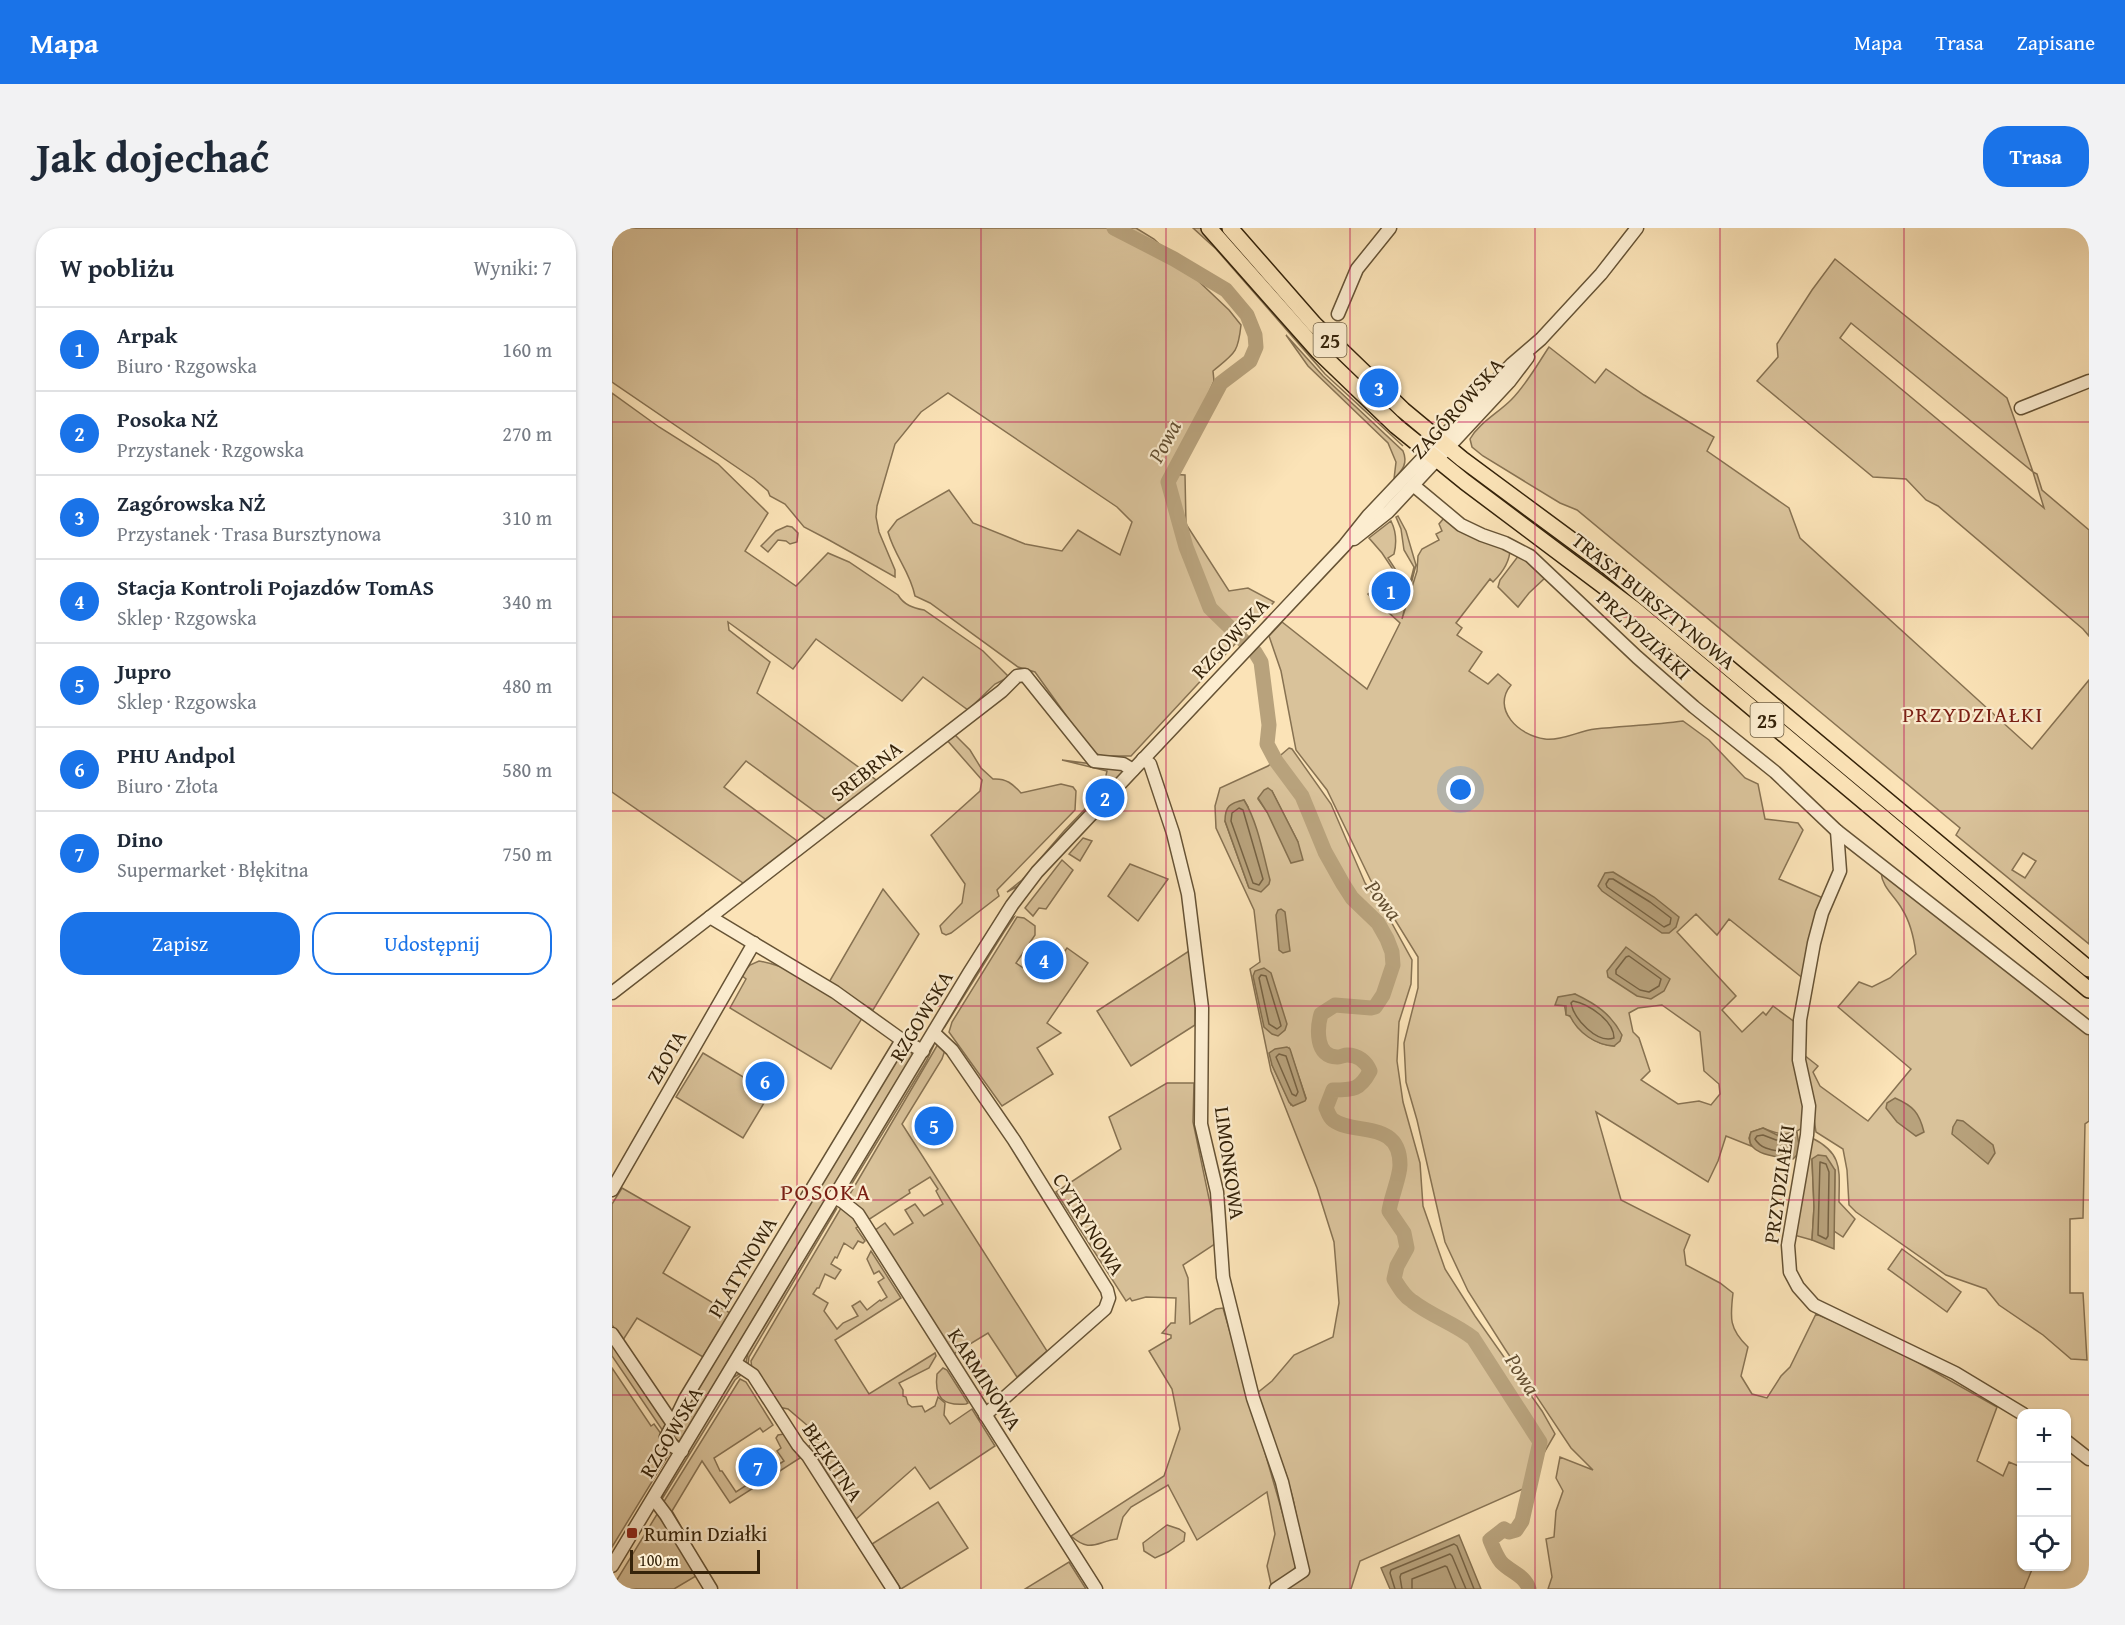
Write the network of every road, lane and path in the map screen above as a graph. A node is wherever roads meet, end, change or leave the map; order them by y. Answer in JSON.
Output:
{"nodes":[{"id":1,"x":1209,"y":228,"type":"edge"},
{"id":2,"x":1230,"y":228,"type":"edge"},
{"id":3,"x":1390,"y":228,"type":"edge"},
{"id":4,"x":1637,"y":228,"type":"edge"},
{"id":5,"x":1338,"y":314,"type":"dead end"},
{"id":6,"x":2089,"y":381,"type":"edge"},
{"id":7,"x":2021,"y":408,"type":"dead end"},
{"id":8,"x":1444,"y":444,"type":"junction"},
{"id":9,"x":1432,"y":456,"type":"junction"},
{"id":10,"x":1413,"y":485,"type":"junction"},
{"id":11,"x":1395,"y":496,"type":"junction"},
{"id":12,"x":1143,"y":759,"type":"junction"},
{"id":13,"x":1133,"y":770,"type":"junction"},
{"id":14,"x":1837,"y":831,"type":"junction"},
{"id":15,"x":710,"y":917,"type":"junction"},
{"id":16,"x":754,"y":943,"type":"junction"},
{"id":17,"x":2089,"y":969,"type":"edge"},
{"id":18,"x":2089,"y":990,"type":"edge"},
{"id":19,"x":612,"y":993,"type":"edge"},
{"id":20,"x":2089,"y":1028,"type":"edge"},
{"id":21,"x":934,"y":1033,"type":"junction"},
{"id":22,"x":902,"y":1040,"type":"junction"},
{"id":23,"x":923,"y":1051,"type":"junction"},
{"id":24,"x":612,"y":1190,"type":"edge"},
{"id":25,"x":834,"y":1197,"type":"junction"},
{"id":26,"x":612,"y":1334,"type":"edge"},
{"id":27,"x":735,"y":1363,"type":"junction"},
{"id":28,"x":2017,"y":1410,"type":"edge"},
{"id":29,"x":985,"y":1415,"type":"junction"},
{"id":30,"x":673,"y":1424,"type":"junction"},
{"id":31,"x":2071,"y":1443,"type":"edge"},
{"id":32,"x":682,"y":1451,"type":"junction"},
{"id":33,"x":2089,"y":1459,"type":"edge"},
{"id":34,"x":654,"y":1499,"type":"junction"},
{"id":35,"x":612,"y":1566,"type":"edge"},
{"id":36,"x":711,"y":1589,"type":"edge"},
{"id":37,"x":893,"y":1589,"type":"edge"},
{"id":38,"x":1096,"y":1589,"type":"edge"},
{"id":39,"x":1276,"y":1589,"type":"edge"}],
"edges":[{"from":1,"to":9,"type":"main road","name":"TRASA BURSZTYNOWA","number":"25"},
{"from":2,"to":8,"type":"main road","name":"TRASA BURSZTYNOWA","number":"25"},
{"from":3,"to":5,"type":"street"},
{"from":4,"to":8,"type":"street","name":"ZAGÓROWSKA"},
{"from":6,"to":7,"type":"street"},
{"from":8,"to":9,"type":"street","name":"ZAGÓROWSKA"},
{"from":8,"to":17,"type":"main road","name":"TRASA BURSZTYNOWA","number":"25"},
{"from":9,"to":10,"type":"street","name":"ZAGÓROWSKA"},
{"from":9,"to":11,"type":"street","name":"ZAGÓROWSKA"},
{"from":9,"to":18,"type":"main road","name":"TRASA BURSZTYNOWA","number":"25"},
{"from":10,"to":11,"type":"street","name":"ZAGÓROWSKA"},
{"from":10,"to":14,"type":"street","name":"PRZYDZIAŁKI"},
{"from":11,"to":12,"type":"street","name":"RZGOWSKA"},
{"from":12,"to":13,"type":"street","name":"RZGOWSKA"},
{"from":12,"to":39,"type":"street","name":"LIMONKOWA"},
{"from":13,"to":15,"type":"street","name":"SREBRNA"},
{"from":13,"to":21,"type":"street","name":"RZGOWSKA"},
{"from":14,"to":20,"type":"street","name":"PRZYDZIAŁKI"},
{"from":14,"to":28,"type":"street","name":"PRZYDZIAŁKI"},
{"from":15,"to":16,"type":"street"},
{"from":15,"to":19,"type":"street","name":"SREBRNA"},
{"from":16,"to":22,"type":"street"},
{"from":16,"to":24,"type":"street","name":"ZŁOTA"},
{"from":21,"to":23,"type":"street","name":"RZGOWSKA"},
{"from":21,"to":29,"type":"street","name":"CYTRYNOWA"},
{"from":22,"to":23,"type":"street"},
{"from":22,"to":30,"type":"street","name":"PLATYNOWA"},
{"from":23,"to":25,"type":"street","name":"RZGOWSKA"},
{"from":25,"to":27,"type":"street","name":"RZGOWSKA"},
{"from":25,"to":29,"type":"street","name":"KARMINOWA"},
{"from":26,"to":30,"type":"street"},
{"from":27,"to":32,"type":"street","name":"RZGOWSKA"},
{"from":27,"to":37,"type":"street","name":"BŁĘKITNA"},
{"from":29,"to":38,"type":"street","name":"KARMINOWA"},
{"from":30,"to":32,"type":"street"},
{"from":31,"to":33,"type":"street"},
{"from":32,"to":34,"type":"street","name":"RZGOWSKA"},
{"from":34,"to":35,"type":"street","name":"RZGOWSKA"},
{"from":34,"to":36,"type":"street"}]}
